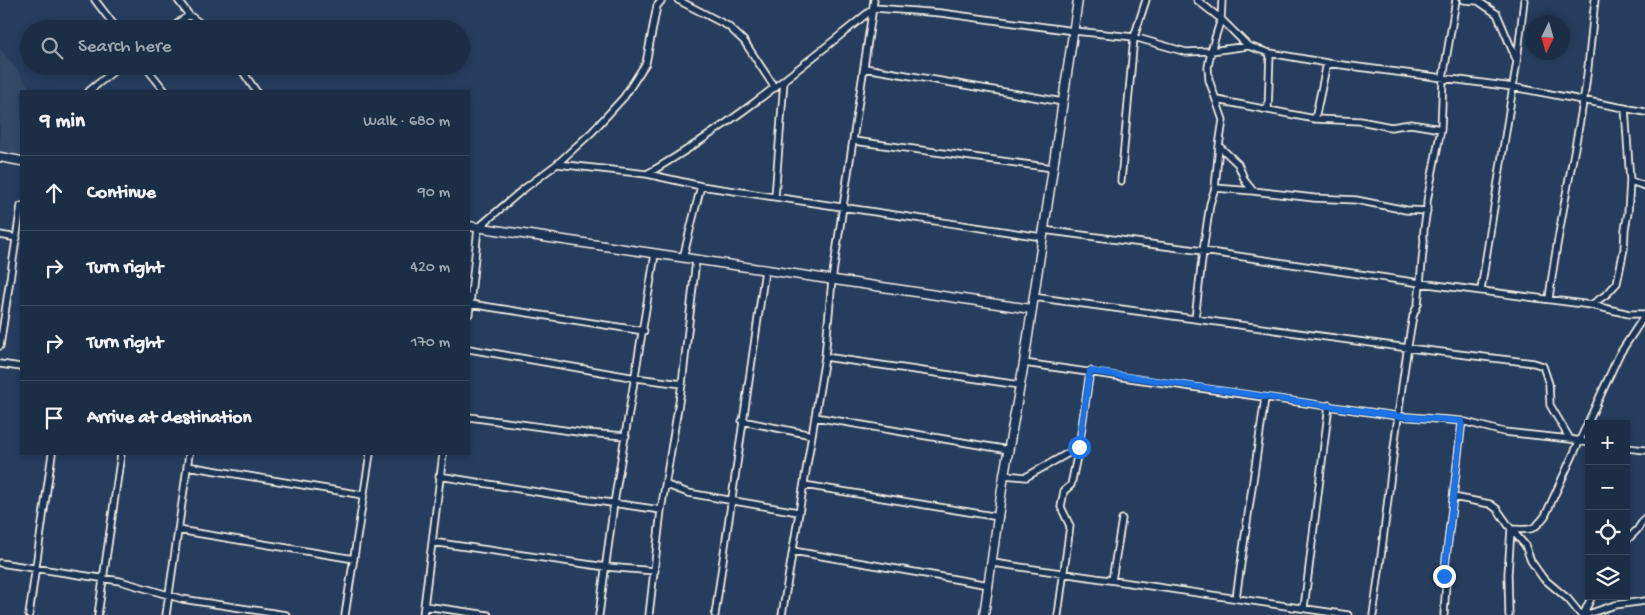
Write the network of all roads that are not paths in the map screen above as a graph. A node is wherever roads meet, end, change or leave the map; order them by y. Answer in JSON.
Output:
{"nodes":[{"id":1,"x":95,"y":0,"type":"edge"},
{"id":2,"x":178,"y":0,"type":"edge"},
{"id":3,"x":662,"y":0,"type":"edge"},
{"id":4,"x":678,"y":0,"type":"edge"},
{"id":5,"x":874,"y":0,"type":"edge"},
{"id":6,"x":1078,"y":0,"type":"edge"},
{"id":7,"x":1146,"y":0,"type":"edge"},
{"id":8,"x":1196,"y":0,"type":"edge"},
{"id":9,"x":1222,"y":0,"type":"edge"},
{"id":10,"x":1456,"y":0,"type":"edge"},
{"id":11,"x":1464,"y":0,"type":"edge"},
{"id":12,"x":1524,"y":0,"type":"edge"},
{"id":13,"x":1595,"y":0,"type":"edge"},
{"id":14,"x":874,"y":8,"type":"junction"},
{"id":15,"x":189,"y":15,"type":"junction"},
{"id":16,"x":1221,"y":19,"type":"junction"},
{"id":17,"x":110,"y":20,"type":"edge"},
{"id":18,"x":182,"y":20,"type":"edge"},
{"id":19,"x":196,"y":20,"type":"edge"},
{"id":20,"x":1074,"y":31,"type":"junction"},
{"id":21,"x":1134,"y":37,"type":"junction"},
{"id":22,"x":1248,"y":46,"type":"junction"},
{"id":23,"x":1211,"y":51,"type":"junction"},
{"id":24,"x":1270,"y":53,"type":"junction"},
{"id":25,"x":1517,"y":61,"type":"junction"},
{"id":26,"x":1327,"y":63,"type":"junction"},
{"id":27,"x":865,"y":68,"type":"junction"},
{"id":28,"x":109,"y":75,"type":"edge"},
{"id":29,"x":152,"y":75,"type":"edge"},
{"id":30,"x":245,"y":75,"type":"edge"},
{"id":31,"x":1443,"y":78,"type":"junction"},
{"id":32,"x":784,"y":81,"type":"junction"},
{"id":33,"x":1513,"y":87,"type":"junction"},
{"id":34,"x":775,"y":88,"type":"junction"},
{"id":35,"x":90,"y":90,"type":"edge"},
{"id":36,"x":164,"y":90,"type":"edge"},
{"id":37,"x":255,"y":90,"type":"edge"},
{"id":38,"x":1217,"y":100,"type":"junction"},
{"id":39,"x":1584,"y":100,"type":"junction"},
{"id":40,"x":1063,"y":102,"type":"junction"},
{"id":41,"x":1625,"y":108,"type":"junction"},
{"id":42,"x":1268,"y":110,"type":"junction"},
{"id":43,"x":1645,"y":112,"type":"edge"},
{"id":44,"x":1315,"y":118,"type":"junction"},
{"id":45,"x":1441,"y":129,"type":"junction"},
{"id":46,"x":854,"y":141,"type":"junction"},
{"id":47,"x":1219,"y":146,"type":"junction"},
{"id":48,"x":0,"y":157,"type":"edge"},
{"id":49,"x":20,"y":160,"type":"edge"},
{"id":50,"x":557,"y":164,"type":"junction"},
{"id":51,"x":1053,"y":168,"type":"junction"},
{"id":52,"x":647,"y":174,"type":"junction"},
{"id":53,"x":1121,"y":181,"type":"dead end"},
{"id":54,"x":1630,"y":181,"type":"junction"},
{"id":55,"x":701,"y":186,"type":"junction"},
{"id":56,"x":1645,"y":186,"type":"edge"},
{"id":57,"x":1215,"y":188,"type":"junction"},
{"id":58,"x":1253,"y":191,"type":"junction"},
{"id":59,"x":775,"y":196,"type":"junction"},
{"id":60,"x":844,"y":206,"type":"junction"},
{"id":61,"x":1428,"y":211,"type":"junction"},
{"id":62,"x":20,"y":214,"type":"edge"},
{"id":63,"x":470,"y":226,"type":"edge"},
{"id":64,"x":478,"y":228,"type":"junction"},
{"id":65,"x":1043,"y":234,"type":"junction"},
{"id":66,"x":0,"y":235,"type":"edge"},
{"id":67,"x":17,"y":238,"type":"junction"},
{"id":68,"x":1203,"y":250,"type":"junction"},
{"id":69,"x":655,"y":254,"type":"junction"},
{"id":70,"x":683,"y":258,"type":"junction"},
{"id":71,"x":696,"y":260,"type":"junction"},
{"id":72,"x":764,"y":270,"type":"junction"},
{"id":73,"x":832,"y":280,"type":"junction"},
{"id":74,"x":1420,"y":283,"type":"junction"},
{"id":75,"x":1481,"y":290,"type":"junction"},
{"id":76,"x":1033,"y":297,"type":"junction"},
{"id":77,"x":1548,"y":299,"type":"junction"},
{"id":78,"x":3,"y":303,"type":"edge"},
{"id":79,"x":470,"y":304,"type":"joint"},
{"id":80,"x":1591,"y":305,"type":"junction"},
{"id":81,"x":1031,"y":309,"type":"junction"},
{"id":82,"x":1645,"y":314,"type":"edge"},
{"id":83,"x":1195,"y":320,"type":"junction"},
{"id":84,"x":644,"y":331,"type":"junction"},
{"id":85,"x":0,"y":346,"type":"edge"},
{"id":86,"x":1408,"y":348,"type":"junction"},
{"id":87,"x":470,"y":349,"type":"edge"},
{"id":88,"x":825,"y":357,"type":"junction"},
{"id":89,"x":1024,"y":363,"type":"junction"},
{"id":90,"x":0,"y":364,"type":"edge"},
{"id":91,"x":20,"y":366,"type":"edge"},
{"id":92,"x":1090,"y":371,"type":"junction"},
{"id":93,"x":636,"y":378,"type":"junction"},
{"id":94,"x":682,"y":384,"type":"junction"},
{"id":95,"x":1020,"y":385,"type":"junction"},
{"id":96,"x":1265,"y":398,"type":"junction"},
{"id":97,"x":1329,"y":405,"type":"junction"},
{"id":98,"x":1397,"y":416,"type":"junction"},
{"id":99,"x":470,"y":417,"type":"edge"},
{"id":100,"x":815,"y":417,"type":"junction"},
{"id":101,"x":742,"y":421,"type":"junction"},
{"id":102,"x":1462,"y":421,"type":"junction"},
{"id":103,"x":812,"y":435,"type":"junction"},
{"id":104,"x":626,"y":436,"type":"junction"},
{"id":105,"x":1570,"y":440,"type":"junction"},
{"id":106,"x":1580,"y":441,"type":"junction"},
{"id":107,"x":1585,"y":442,"type":"edge"},
{"id":108,"x":1079,"y":447,"type":"junction"},
{"id":109,"x":1630,"y":448,"type":"edge"},
{"id":110,"x":1008,"y":450,"type":"junction"},
{"id":111,"x":1645,"y":450,"type":"edge"},
{"id":112,"x":52,"y":455,"type":"edge"},
{"id":113,"x":121,"y":455,"type":"edge"},
{"id":114,"x":188,"y":455,"type":"edge"},
{"id":115,"x":370,"y":455,"type":"edge"},
{"id":116,"x":442,"y":455,"type":"edge"},
{"id":117,"x":187,"y":466,"type":"junction"},
{"id":118,"x":1004,"y":475,"type":"junction"},
{"id":119,"x":439,"y":476,"type":"junction"},
{"id":120,"x":666,"y":485,"type":"junction"},
{"id":121,"x":804,"y":485,"type":"junction"},
{"id":122,"x":363,"y":495,"type":"junction"},
{"id":123,"x":1453,"y":497,"type":"junction"},
{"id":124,"x":732,"y":499,"type":"junction"},
{"id":125,"x":614,"y":503,"type":"junction"},
{"id":126,"x":661,"y":510,"type":"junction"},
{"id":127,"x":798,"y":512,"type":"junction"},
{"id":128,"x":999,"y":517,"type":"junction"},
{"id":129,"x":1645,"y":518,"type":"edge"},
{"id":130,"x":1122,"y":519,"type":"dead end"},
{"id":131,"x":1511,"y":529,"type":"junction"},
{"id":132,"x":178,"y":530,"type":"junction"},
{"id":133,"x":1630,"y":537,"type":"edge"},
{"id":134,"x":432,"y":542,"type":"junction"},
{"id":135,"x":793,"y":550,"type":"junction"},
{"id":136,"x":354,"y":559,"type":"junction"},
{"id":137,"x":0,"y":562,"type":"edge"},
{"id":138,"x":993,"y":563,"type":"junction"},
{"id":139,"x":606,"y":567,"type":"junction"},
{"id":140,"x":36,"y":568,"type":"junction"},
{"id":141,"x":655,"y":571,"type":"junction"},
{"id":142,"x":1063,"y":572,"type":"junction"},
{"id":143,"x":103,"y":578,"type":"junction"},
{"id":144,"x":1112,"y":580,"type":"junction"},
{"id":145,"x":989,"y":585,"type":"junction"},
{"id":146,"x":169,"y":595,"type":"junction"},
{"id":147,"x":1236,"y":598,"type":"junction"},
{"id":148,"x":1590,"y":600,"type":"edge"},
{"id":149,"x":1645,"y":601,"type":"edge"},
{"id":150,"x":424,"y":606,"type":"junction"},
{"id":151,"x":1291,"y":606,"type":"junction"},
{"id":152,"x":1304,"y":608,"type":"junction"},
{"id":153,"x":29,"y":615,"type":"edge"},
{"id":154,"x":98,"y":615,"type":"edge"},
{"id":155,"x":166,"y":615,"type":"edge"},
{"id":156,"x":286,"y":615,"type":"edge"},
{"id":157,"x":345,"y":615,"type":"edge"},
{"id":158,"x":423,"y":615,"type":"edge"},
{"id":159,"x":488,"y":615,"type":"edge"},
{"id":160,"x":599,"y":615,"type":"edge"},
{"id":161,"x":649,"y":615,"type":"edge"},
{"id":162,"x":715,"y":615,"type":"edge"},
{"id":163,"x":782,"y":615,"type":"edge"},
{"id":164,"x":984,"y":615,"type":"edge"},
{"id":165,"x":1058,"y":615,"type":"edge"},
{"id":166,"x":1290,"y":615,"type":"edge"},
{"id":167,"x":1348,"y":615,"type":"edge"},
{"id":168,"x":1373,"y":615,"type":"edge"},
{"id":169,"x":1444,"y":615,"type":"edge"},
{"id":170,"x":1509,"y":615,"type":"edge"},
{"id":171,"x":1583,"y":615,"type":"edge"}],
"edges":[{"from":1,"to":17,"type":"street"},
{"from":2,"to":15,"type":"street"},
{"from":3,"to":50,"type":"street"},
{"from":4,"to":34,"type":"street"},
{"from":5,"to":14,"type":"street"},
{"from":6,"to":20,"type":"street"},
{"from":7,"to":21,"type":"street"},
{"from":8,"to":16,"type":"street"},
{"from":9,"to":16,"type":"street"},
{"from":10,"to":31,"type":"street"},
{"from":11,"to":25,"type":"street"},
{"from":12,"to":25,"type":"street"},
{"from":13,"to":39,"type":"street"},
{"from":14,"to":20,"type":"street"},
{"from":14,"to":27,"type":"street"},
{"from":14,"to":32,"type":"street"},
{"from":15,"to":18,"type":"street"},
{"from":15,"to":19,"type":"street"},
{"from":16,"to":22,"type":"street"},
{"from":16,"to":23,"type":"street"},
{"from":20,"to":21,"type":"street"},
{"from":20,"to":40,"type":"street"},
{"from":21,"to":23,"type":"street"},
{"from":21,"to":53,"type":"street"},
{"from":22,"to":23,"type":"street"},
{"from":22,"to":24,"type":"street"},
{"from":23,"to":38,"type":"street"},
{"from":24,"to":26,"type":"street"},
{"from":24,"to":42,"type":"street"},
{"from":25,"to":33,"type":"street"},
{"from":26,"to":31,"type":"street"},
{"from":26,"to":44,"type":"street"},
{"from":27,"to":40,"type":"street"},
{"from":27,"to":46,"type":"street"},
{"from":28,"to":35,"type":"street"},
{"from":29,"to":36,"type":"street"},
{"from":30,"to":37,"type":"street"},
{"from":31,"to":33,"type":"street"},
{"from":31,"to":45,"type":"street"},
{"from":32,"to":34,"type":"street"},
{"from":32,"to":59,"type":"street"},
{"from":33,"to":39,"type":"street"},
{"from":33,"to":75,"type":"street"},
{"from":34,"to":52,"type":"street"},
{"from":38,"to":42,"type":"street"},
{"from":38,"to":47,"type":"street"},
{"from":39,"to":41,"type":"street"},
{"from":39,"to":77,"type":"street"},
{"from":40,"to":51,"type":"street"},
{"from":41,"to":43,"type":"street"},
{"from":41,"to":54,"type":"street"},
{"from":42,"to":44,"type":"street"},
{"from":44,"to":45,"type":"street"},
{"from":45,"to":61,"type":"street"},
{"from":46,"to":51,"type":"street"},
{"from":46,"to":60,"type":"street"},
{"from":47,"to":57,"type":"street"},
{"from":47,"to":58,"type":"street"},
{"from":48,"to":49,"type":"street"},
{"from":50,"to":52,"type":"street"},
{"from":50,"to":64,"type":"street"},
{"from":51,"to":65,"type":"street"},
{"from":52,"to":55,"type":"street"},
{"from":54,"to":56,"type":"street"},
{"from":54,"to":80,"type":"street"},
{"from":55,"to":59,"type":"street"},
{"from":55,"to":70,"type":"street"},
{"from":57,"to":58,"type":"street"},
{"from":57,"to":68,"type":"street"},
{"from":58,"to":61,"type":"street"},
{"from":59,"to":60,"type":"street"},
{"from":60,"to":65,"type":"street"},
{"from":60,"to":73,"type":"street"},
{"from":61,"to":74,"type":"street"},
{"from":62,"to":67,"type":"street"},
{"from":63,"to":64,"type":"street"},
{"from":64,"to":69,"type":"street"},
{"from":64,"to":79,"type":"street"},
{"from":65,"to":68,"type":"street"},
{"from":65,"to":76,"type":"street"},
{"from":66,"to":67,"type":"street"},
{"from":67,"to":78,"type":"street"},
{"from":68,"to":74,"type":"street"},
{"from":68,"to":83,"type":"street"},
{"from":69,"to":70,"type":"street"},
{"from":69,"to":84,"type":"street"},
{"from":70,"to":71,"type":"street"},
{"from":71,"to":72,"type":"street"},
{"from":71,"to":94,"type":"street"},
{"from":72,"to":73,"type":"street"},
{"from":72,"to":101,"type":"street"},
{"from":73,"to":81,"type":"street"},
{"from":73,"to":88,"type":"street"},
{"from":74,"to":75,"type":"street"},
{"from":74,"to":86,"type":"street"},
{"from":75,"to":77,"type":"street"},
{"from":76,"to":81,"type":"street"},
{"from":76,"to":83,"type":"street"},
{"from":77,"to":80,"type":"street"},
{"from":78,"to":85,"type":"street"},
{"from":79,"to":84,"type":"street"},
{"from":80,"to":82,"type":"street"},
{"from":81,"to":89,"type":"street"},
{"from":82,"to":106,"type":"street"},
{"from":83,"to":86,"type":"street"},
{"from":84,"to":93,"type":"street"},
{"from":86,"to":98,"type":"street"},
{"from":86,"to":105,"type":"street"},
{"from":87,"to":93,"type":"street"},
{"from":88,"to":95,"type":"street"},
{"from":88,"to":100,"type":"street"},
{"from":89,"to":92,"type":"street"},
{"from":89,"to":95,"type":"street"},
{"from":90,"to":91,"type":"street"},
{"from":92,"to":96,"type":"street"},
{"from":92,"to":108,"type":"street"},
{"from":93,"to":94,"type":"street"},
{"from":93,"to":104,"type":"street"},
{"from":94,"to":120,"type":"street"},
{"from":95,"to":110,"type":"street"},
{"from":96,"to":97,"type":"street"},
{"from":96,"to":147,"type":"street"},
{"from":97,"to":98,"type":"street"},
{"from":97,"to":152,"type":"street"},
{"from":98,"to":102,"type":"street"},
{"from":98,"to":168,"type":"street"},
{"from":99,"to":104,"type":"street"},
{"from":100,"to":103,"type":"street"},
{"from":100,"to":110,"type":"street"},
{"from":101,"to":103,"type":"street"},
{"from":101,"to":124,"type":"street"},
{"from":102,"to":105,"type":"street"},
{"from":102,"to":123,"type":"street"},
{"from":103,"to":121,"type":"street"},
{"from":104,"to":125,"type":"street"},
{"from":105,"to":106,"type":"street"},
{"from":106,"to":107,"type":"street"},
{"from":106,"to":131,"type":"street"},
{"from":108,"to":118,"type":"street"},
{"from":108,"to":142,"type":"street"},
{"from":109,"to":111,"type":"street"},
{"from":110,"to":118,"type":"street"},
{"from":112,"to":140,"type":"street"},
{"from":113,"to":143,"type":"street"},
{"from":114,"to":117,"type":"street"},
{"from":115,"to":122,"type":"street"},
{"from":116,"to":119,"type":"street"},
{"from":117,"to":122,"type":"street"},
{"from":117,"to":132,"type":"street"},
{"from":118,"to":128,"type":"street"},
{"from":119,"to":125,"type":"street"},
{"from":119,"to":134,"type":"street"},
{"from":120,"to":124,"type":"street"},
{"from":120,"to":126,"type":"street"},
{"from":121,"to":127,"type":"street"},
{"from":121,"to":128,"type":"street"},
{"from":122,"to":136,"type":"street"},
{"from":123,"to":131,"type":"street"},
{"from":123,"to":169,"type":"street"},
{"from":124,"to":127,"type":"street"},
{"from":124,"to":162,"type":"street"},
{"from":125,"to":126,"type":"street"},
{"from":125,"to":139,"type":"street"},
{"from":126,"to":141,"type":"street"},
{"from":127,"to":135,"type":"street"},
{"from":128,"to":138,"type":"street"},
{"from":129,"to":133,"type":"street"},
{"from":130,"to":144,"type":"street"},
{"from":131,"to":170,"type":"street"},
{"from":131,"to":171,"type":"street"},
{"from":132,"to":136,"type":"street"},
{"from":132,"to":146,"type":"street"},
{"from":134,"to":139,"type":"street"},
{"from":134,"to":150,"type":"street"},
{"from":135,"to":145,"type":"street"},
{"from":135,"to":163,"type":"street"},
{"from":136,"to":157,"type":"street"},
{"from":137,"to":140,"type":"street"},
{"from":138,"to":142,"type":"street"},
{"from":138,"to":145,"type":"street"},
{"from":139,"to":141,"type":"street"},
{"from":139,"to":160,"type":"street"},
{"from":140,"to":143,"type":"street"},
{"from":140,"to":153,"type":"street"},
{"from":141,"to":161,"type":"street"},
{"from":142,"to":144,"type":"street"},
{"from":142,"to":165,"type":"street"},
{"from":143,"to":146,"type":"street"},
{"from":143,"to":154,"type":"street"},
{"from":144,"to":147,"type":"street"},
{"from":145,"to":164,"type":"street"},
{"from":146,"to":155,"type":"street"},
{"from":146,"to":156,"type":"street"},
{"from":147,"to":151,"type":"street"},
{"from":148,"to":171,"type":"street"},
{"from":149,"to":171,"type":"street"},
{"from":150,"to":158,"type":"street"},
{"from":150,"to":159,"type":"street"},
{"from":151,"to":152,"type":"street"},
{"from":151,"to":166,"type":"street"},
{"from":152,"to":167,"type":"street"}]}
